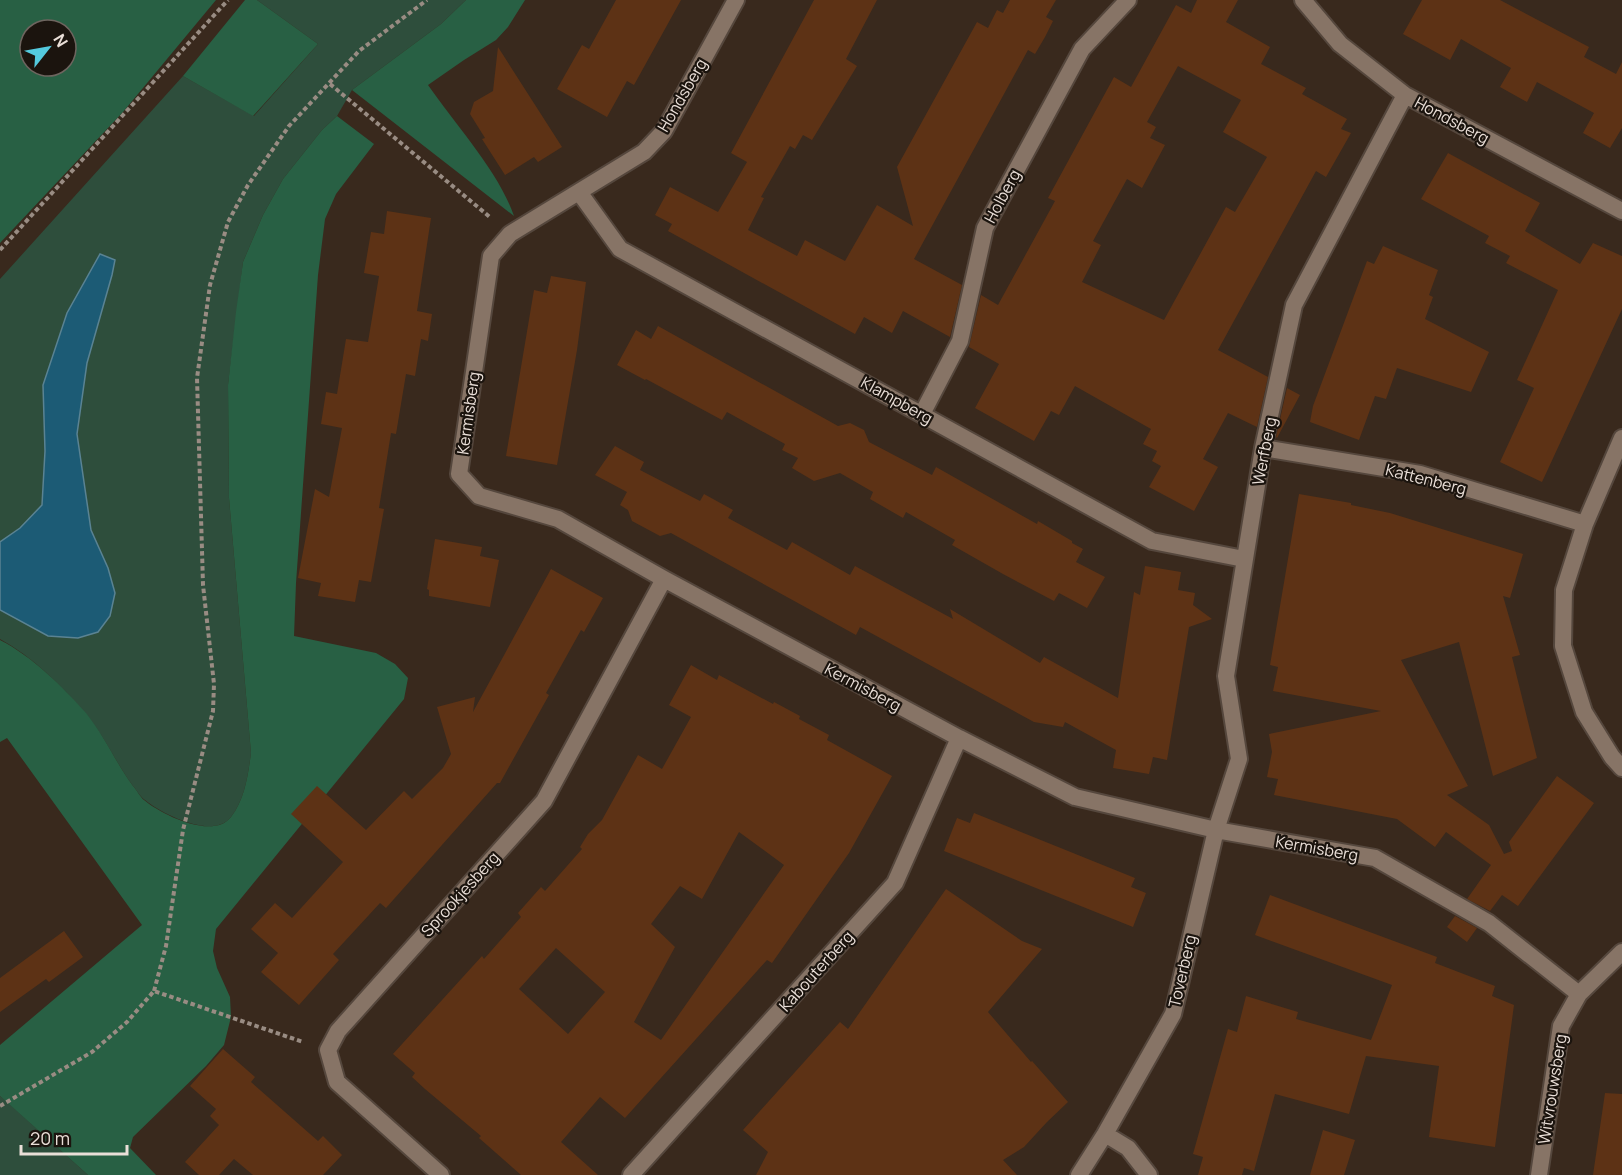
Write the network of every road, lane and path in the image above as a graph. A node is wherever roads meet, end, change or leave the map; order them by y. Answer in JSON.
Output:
{"nodes":[{"id":1,"x":228,"y":0,"type":"edge"},
{"id":2,"x":427,"y":0,"type":"edge"},
{"id":3,"x":736,"y":0,"type":"edge"},
{"id":4,"x":1128,"y":0,"type":"edge"},
{"id":5,"x":1303,"y":0,"type":"edge"},
{"id":6,"x":330,"y":84,"type":"junction"},
{"id":7,"x":1405,"y":95,"type":"junction"},
{"id":8,"x":579,"y":192,"type":"junction"},
{"id":9,"x":1622,"y":211,"type":"edge"},
{"id":10,"x":510,"y":234,"type":"junction"},
{"id":11,"x":0,"y":250,"type":"edge"},
{"id":12,"x":922,"y":414,"type":"junction"},
{"id":13,"x":1622,"y":438,"type":"edge"},
{"id":14,"x":1263,"y":448,"type":"junction"},
{"id":15,"x":1585,"y":524,"type":"junction"},
{"id":16,"x":1244,"y":559,"type":"junction"},
{"id":17,"x":664,"y":579,"type":"junction"},
{"id":18,"x":958,"y":738,"type":"junction"},
{"id":19,"x":1622,"y":768,"type":"edge"},
{"id":20,"x":1216,"y":830,"type":"junction"},
{"id":21,"x":1622,"y":952,"type":"edge"},
{"id":22,"x":154,"y":992,"type":"junction"},
{"id":23,"x":1579,"y":994,"type":"junction"},
{"id":24,"x":328,"y":1050,"type":"junction"},
{"id":25,"x":0,"y":1106,"type":"edge"},
{"id":26,"x":1105,"y":1134,"type":"junction"},
{"id":27,"x":441,"y":1175,"type":"edge"},
{"id":28,"x":631,"y":1175,"type":"edge"},
{"id":29,"x":1079,"y":1175,"type":"edge"},
{"id":30,"x":1149,"y":1175,"type":"edge"},
{"id":31,"x":1539,"y":1175,"type":"edge"}],
"edges":[{"from":1,"to":11,"type":"path"},
{"from":2,"to":6,"type":"path"},
{"from":3,"to":8,"type":"street","name":"Hondsberg"},
{"from":4,"to":12,"type":"street","name":"Holberg"},
{"from":5,"to":7,"type":"street","name":"Hondsberg"},
{"from":6,"to":10,"type":"path"},
{"from":6,"to":22,"type":"path"},
{"from":7,"to":9,"type":"street","name":"Hondsberg"},
{"from":7,"to":14,"type":"street","name":"Werfberg"},
{"from":8,"to":10,"type":"street","name":"Kermisberg"},
{"from":8,"to":12,"type":"street","name":"Klampberg"},
{"from":10,"to":17,"type":"street","name":"Kermisberg"},
{"from":12,"to":16,"type":"street","name":"Klampberg"},
{"from":13,"to":15,"type":"street"},
{"from":14,"to":15,"type":"street","name":"Kattenberg"},
{"from":14,"to":16,"type":"street","name":"Werfberg"},
{"from":15,"to":19,"type":"street"},
{"from":16,"to":20,"type":"street","name":"Werfberg"},
{"from":17,"to":18,"type":"street","name":"Kermisberg"},
{"from":17,"to":24,"type":"street","name":"Sprookjesberg"},
{"from":18,"to":20,"type":"street","name":"Kermisberg"},
{"from":18,"to":28,"type":"street","name":"Kabouterberg"},
{"from":20,"to":23,"type":"street","name":"Kermisberg"},
{"from":20,"to":26,"type":"street","name":"Toverberg"},
{"from":21,"to":23,"type":"street","name":"Witvrouwsberg"},
{"from":22,"to":24,"type":"path"},
{"from":22,"to":25,"type":"path"},
{"from":23,"to":31,"type":"street","name":"Witvrouwsberg"},
{"from":24,"to":27,"type":"street"},
{"from":26,"to":29,"type":"street","name":"Toverberg"},
{"from":26,"to":30,"type":"street"}]}
